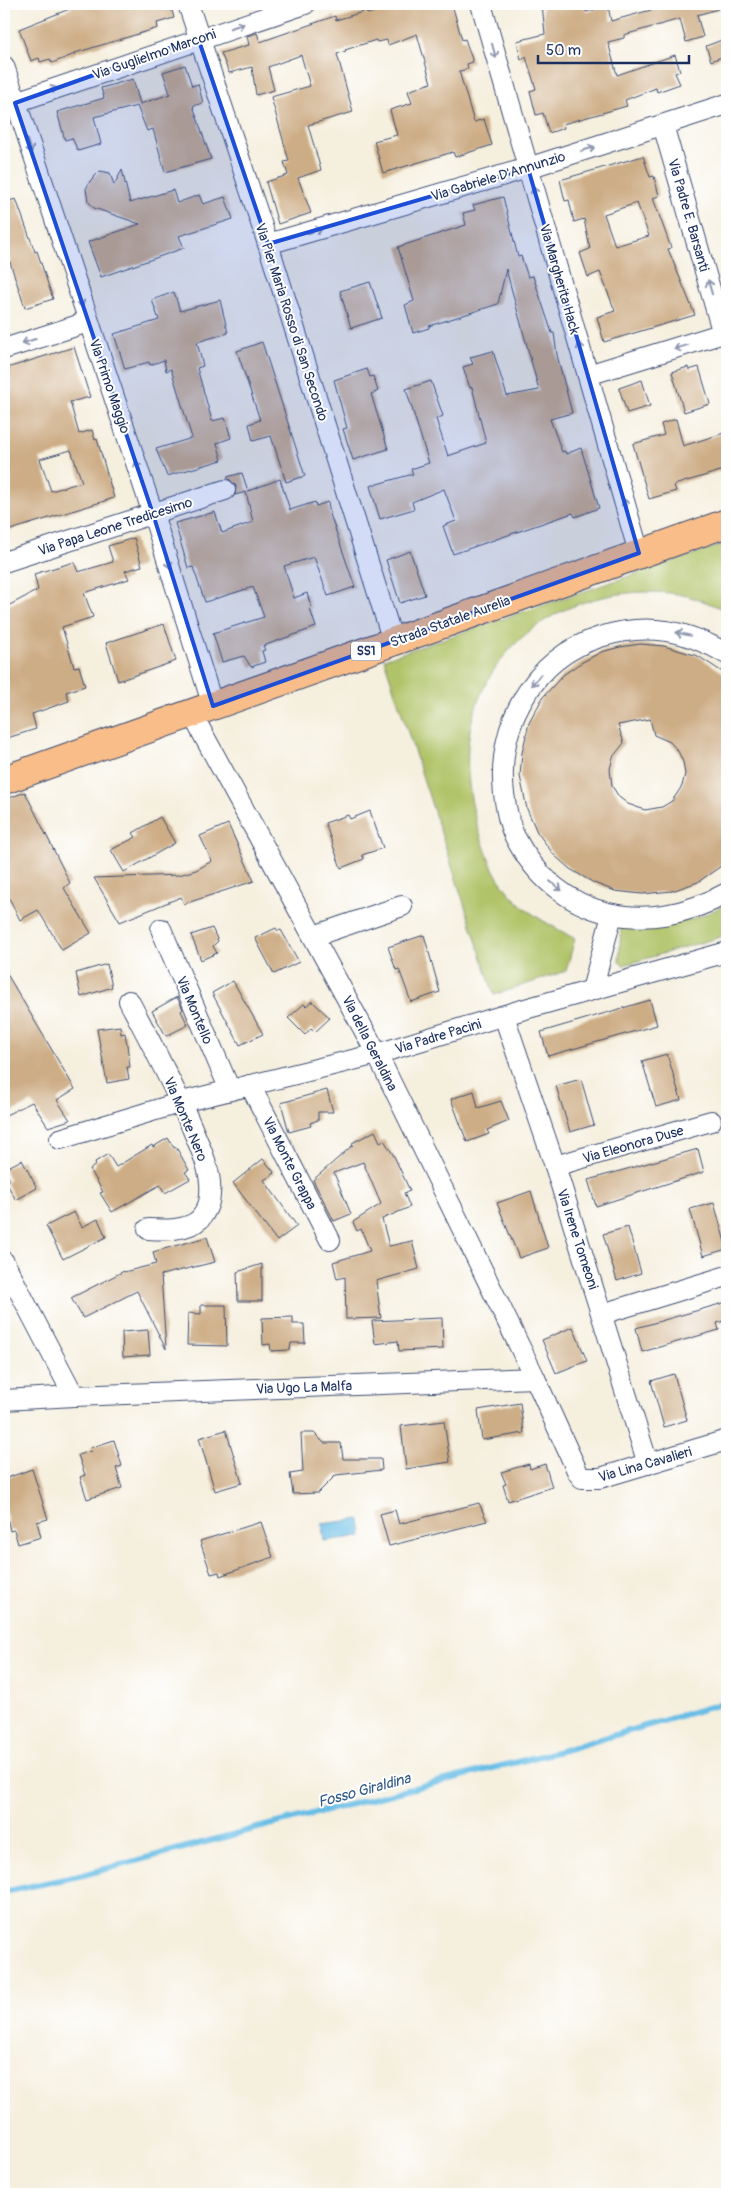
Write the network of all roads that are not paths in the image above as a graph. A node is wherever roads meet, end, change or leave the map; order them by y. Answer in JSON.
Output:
{"nodes":[{"id":1,"x":188,"y":4,"type":"edge"},
{"id":2,"x":305,"y":4,"type":"edge"},
{"id":3,"x":481,"y":4,"type":"edge"},
{"id":4,"x":198,"y":38,"type":"junction"},
{"id":5,"x":4,"y":66,"type":"edge"},
{"id":6,"x":9,"y":104,"type":"edge"},
{"id":7,"x":727,"y":104,"type":"edge"},
{"id":8,"x":663,"y":125,"type":"junction"},
{"id":9,"x":528,"y":168,"type":"junction"},
{"id":10,"x":268,"y":244,"type":"junction"},
{"id":11,"x":88,"y":322,"type":"junction"},
{"id":12,"x":725,"y":333,"type":"edge"},
{"id":13,"x":4,"y":349,"type":"edge"},
{"id":14,"x":588,"y":375,"type":"junction"},
{"id":15,"x":225,"y":490,"type":"dead end"},
{"id":16,"x":153,"y":514,"type":"junction"},
{"id":17,"x":727,"y":523,"type":"edge"},
{"id":18,"x":640,"y":553,"type":"junction"},
{"id":19,"x":4,"y":562,"type":"edge"},
{"id":20,"x":393,"y":641,"type":"junction"},
{"id":21,"x":727,"y":654,"type":"edge"},
{"id":22,"x":202,"y":710,"type":"junction"},
{"id":23,"x":4,"y":780,"type":"edge"},
{"id":24,"x":727,"y":893,"type":"edge"},
{"id":25,"x":402,"y":906,"type":"dead end"},
{"id":26,"x":612,"y":915,"type":"junction"},
{"id":27,"x":161,"y":930,"type":"dead end"},
{"id":28,"x":314,"y":936,"type":"junction"},
{"id":29,"x":727,"y":952,"type":"edge"},
{"id":30,"x":592,"y":990,"type":"junction"},
{"id":31,"x":129,"y":1001,"type":"dead end"},
{"id":32,"x":504,"y":1016,"type":"junction"},
{"id":33,"x":377,"y":1054,"type":"junction"},
{"id":34,"x":250,"y":1085,"type":"junction"},
{"id":35,"x":230,"y":1090,"type":"junction"},
{"id":36,"x":182,"y":1102,"type":"junction"},
{"id":37,"x":711,"y":1121,"type":"dead end"},
{"id":38,"x":60,"y":1138,"type":"dead end"},
{"id":39,"x":555,"y":1166,"type":"junction"},
{"id":40,"x":148,"y":1229,"type":"dead end"},
{"id":41,"x":330,"y":1240,"type":"dead end"},
{"id":42,"x":4,"y":1262,"type":"edge"},
{"id":43,"x":727,"y":1276,"type":"edge"},
{"id":44,"x":602,"y":1314,"type":"junction"},
{"id":45,"x":534,"y":1378,"type":"junction"},
{"id":46,"x":74,"y":1396,"type":"junction"},
{"id":47,"x":4,"y":1400,"type":"edge"},
{"id":48,"x":727,"y":1440,"type":"edge"},
{"id":49,"x":648,"y":1464,"type":"junction"}],
"edges":[{"from":1,"to":4,"type":"street","name":"Via Pier Maria Rosso di San Secondo"},
{"from":4,"to":2,"type":"street","name":"Via Guglielmo Marconi","one_way":true},
{"from":3,"to":9,"type":"street","name":"Via Margherita Hack","one_way":true},
{"from":6,"to":4,"type":"street","name":"Via Guglielmo Marconi","one_way":true},
{"from":4,"to":10,"type":"street","name":"Via Pier Maria Rosso di San Secondo"},
{"from":5,"to":6,"type":"street","name":"Via Primo Maggio"},
{"from":6,"to":11,"type":"street","name":"Via Primo Maggio","one_way":true},
{"from":7,"to":8,"type":"street","name":"Via Gabriele D'Annunzio"},
{"from":9,"to":8,"type":"street","name":"Via Gabriele D'Annunzio","one_way":true},
{"from":12,"to":8,"type":"street","name":"Via Padre E. Barsanti","one_way":true},
{"from":10,"to":9,"type":"street","name":"Via Gabriele D'Annunzio","one_way":true},
{"from":14,"to":9,"type":"street","name":"Via Margherita Hack","one_way":true},
{"from":10,"to":20,"type":"street","name":"Via Pier Maria Rosso di San Secondo"},
{"from":11,"to":13,"type":"street","one_way":true},
{"from":16,"to":11,"type":"street","name":"Via Primo Maggio","one_way":true},
{"from":12,"to":14,"type":"street","one_way":true},
{"from":18,"to":14,"type":"street","name":"Via Margherita Hack","one_way":true},
{"from":15,"to":16,"type":"street","name":"Via Papa Leone Tredicesimo"},
{"from":16,"to":19,"type":"street","name":"Via Papa Leone Tredicesimo"},
{"from":16,"to":22,"type":"street","name":"Via Primo Maggio","one_way":true},
{"from":17,"to":18,"type":"main road","name":"Strada Statale Aurelia","number":"SS1"},
{"from":18,"to":20,"type":"main road","name":"Strada Statale Aurelia","number":"SS1"},
{"from":20,"to":22,"type":"main road","name":"Strada Statale Aurelia","number":"SS1"},
{"from":21,"to":26,"type":"street","one_way":true},
{"from":22,"to":23,"type":"main road","name":"Strada Statale Aurelia","number":"SS1"},
{"from":22,"to":28,"type":"street","name":"Via della Geraldina"},
{"from":24,"to":26,"type":"street"},
{"from":25,"to":28,"type":"street"},
{"from":26,"to":30,"type":"street"},
{"from":27,"to":35,"type":"street","name":"Via Montello"},
{"from":28,"to":33,"type":"street","name":"Via della Geraldina"},
{"from":29,"to":30,"type":"street","name":"Via Padre Pacini"},
{"from":30,"to":32,"type":"street","name":"Via Padre Pacini"},
{"from":31,"to":36,"type":"street","name":"Via Monte Nero"},
{"from":32,"to":33,"type":"street","name":"Via Padre Pacini"},
{"from":32,"to":39,"type":"street","name":"Via Irene Tomeoni"},
{"from":33,"to":34,"type":"street","name":"Via Padre Pacini"},
{"from":33,"to":45,"type":"street","name":"Via della Geraldina"},
{"from":34,"to":35,"type":"street","name":"Via Padre Pacini"},
{"from":34,"to":41,"type":"street","name":"Via Monte Grappa"},
{"from":35,"to":36,"type":"street","name":"Via Padre Pacini"},
{"from":36,"to":38,"type":"street","name":"Via Padre Pacini"},
{"from":36,"to":40,"type":"street","name":"Via Monte Nero"},
{"from":37,"to":39,"type":"street","name":"Via Eleonora Duse"},
{"from":39,"to":44,"type":"street","name":"Via Irene Tomeoni"},
{"from":42,"to":46,"type":"street"},
{"from":43,"to":44,"type":"street"},
{"from":44,"to":49,"type":"street","name":"Via Irene Tomeoni"},
{"from":45,"to":46,"type":"street","name":"Via Ugo La Malfa"},
{"from":45,"to":49,"type":"street","name":"Via Lina Cavalieri"},
{"from":46,"to":47,"type":"street","name":"Via Ugo La Malfa"},
{"from":48,"to":49,"type":"street","name":"Via Lina Cavalieri"}]}
